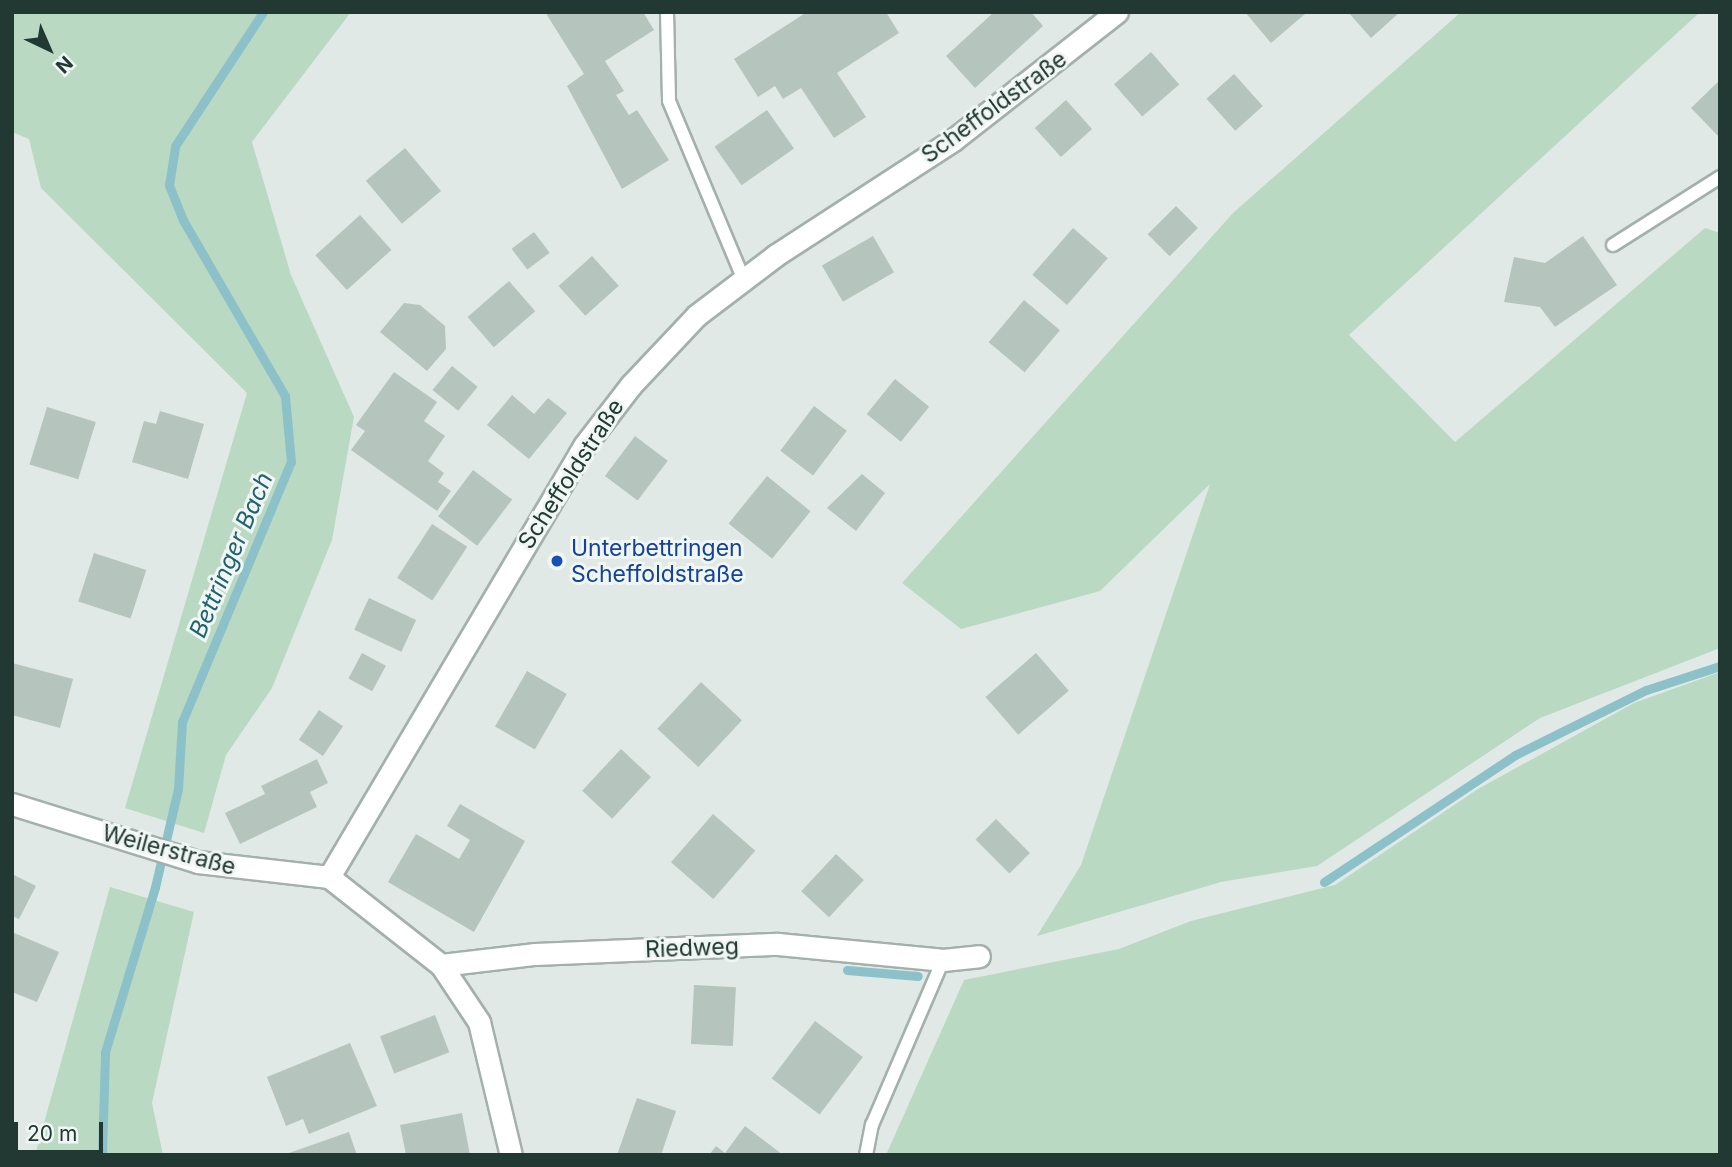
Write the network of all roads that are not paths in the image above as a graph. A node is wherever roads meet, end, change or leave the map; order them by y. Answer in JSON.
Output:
{"nodes":[{"id":1,"x":667,"y":12,"type":"edge"},
{"id":2,"x":1117,"y":12,"type":"edge"},
{"id":3,"x":1720,"y":177,"type":"edge"},
{"id":4,"x":1612,"y":245,"type":"dead end"},
{"id":5,"x":744,"y":280,"type":"junction"},
{"id":6,"x":12,"y":804,"type":"edge"},
{"id":7,"x":329,"y":877,"type":"junction"},
{"id":8,"x":979,"y":956,"type":"dead end"},
{"id":9,"x":943,"y":960,"type":"junction"},
{"id":10,"x":441,"y":964,"type":"junction"},
{"id":11,"x":511,"y":1155,"type":"edge"},
{"id":12,"x":866,"y":1155,"type":"edge"}],
"edges":[{"from":1,"to":5,"type":"lane"},
{"from":2,"to":5,"type":"main road","name":"Scheffoldstraße"},
{"from":3,"to":4,"type":"lane"},
{"from":5,"to":7,"type":"main road","name":"Scheffoldstraße"},
{"from":6,"to":7,"type":"main road","name":"Weilerstraße"},
{"from":7,"to":10,"type":"main road"},
{"from":8,"to":9,"type":"main road","name":"Riedweg"},
{"from":9,"to":10,"type":"main road","name":"Riedweg"},
{"from":9,"to":12,"type":"lane"},
{"from":10,"to":11,"type":"main road"}]}
